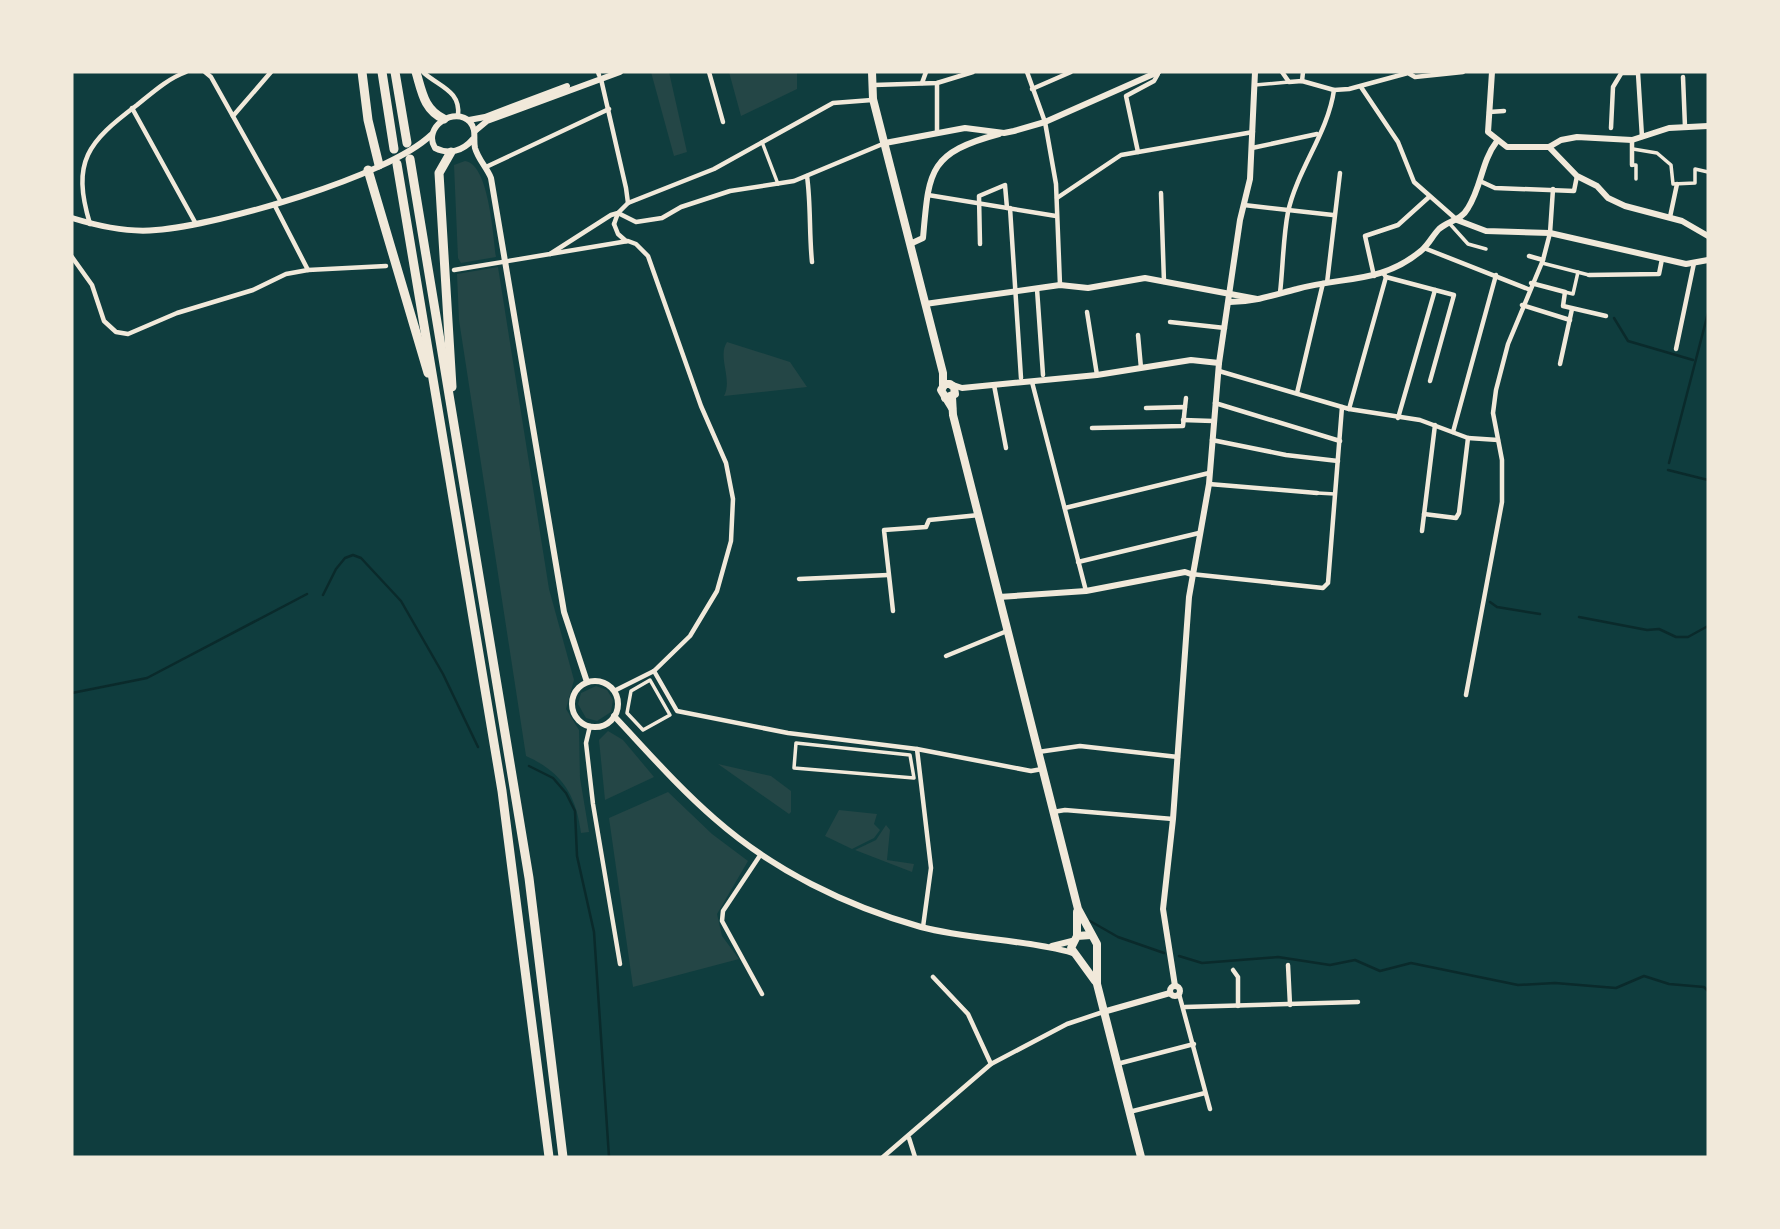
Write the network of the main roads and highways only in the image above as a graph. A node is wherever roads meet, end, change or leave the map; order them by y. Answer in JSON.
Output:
{"nodes":[{"id":1,"x":362,"y":72,"type":"edge"},
{"id":2,"x":382,"y":72,"type":"edge"},
{"id":3,"x":395,"y":72,"type":"edge"},
{"id":4,"x":420,"y":72,"type":"edge"},
{"id":5,"x":872,"y":72,"type":"edge"},
{"id":6,"x":444,"y":119,"type":"road end"},
{"id":7,"x":407,"y":144,"type":"dead end"},
{"id":8,"x":394,"y":149,"type":"dead end"},
{"id":9,"x":456,"y":151,"type":"road end"},
{"id":10,"x":410,"y":159,"type":"dead end"},
{"id":11,"x":382,"y":164,"type":"road end"},
{"id":12,"x":397,"y":164,"type":"dead end"},
{"id":13,"x":369,"y":170,"type":"road end"},
{"id":14,"x":435,"y":386,"type":"junction"},
{"id":15,"x":451,"y":399,"type":"junction"},
{"id":16,"x":1077,"y":909,"type":"junction"},
{"id":17,"x":1091,"y":935,"type":"junction"},
{"id":18,"x":1075,"y":939,"type":"junction"},
{"id":19,"x":1096,"y":953,"type":"junction"},
{"id":20,"x":1082,"y":960,"type":"junction"},
{"id":21,"x":1097,"y":984,"type":"junction"},
{"id":22,"x":549,"y":1157,"type":"edge"},
{"id":23,"x":563,"y":1157,"type":"edge"},
{"id":24,"x":1140,"y":1157,"type":"edge"}],
"edges":[{"from":1,"to":11,"type":"highway"},
{"from":2,"to":8,"type":"highway"},
{"from":3,"to":7,"type":"highway"},
{"from":4,"to":6,"type":"highway"},
{"from":5,"to":16,"type":"main road"},
{"from":9,"to":15,"type":"highway"},
{"from":10,"to":15,"type":"highway"},
{"from":12,"to":14,"type":"highway"},
{"from":13,"to":14,"type":"highway"},
{"from":14,"to":22,"type":"highway"},
{"from":15,"to":23,"type":"highway"},
{"from":16,"to":17,"type":"main road"},
{"from":16,"to":18,"type":"main road"},
{"from":17,"to":18,"type":"main road"},
{"from":17,"to":19,"type":"main road"},
{"from":18,"to":20,"type":"main road"},
{"from":19,"to":20,"type":"main road"},
{"from":19,"to":21,"type":"main road"},
{"from":20,"to":21,"type":"main road"},
{"from":21,"to":24,"type":"main road"}]}
